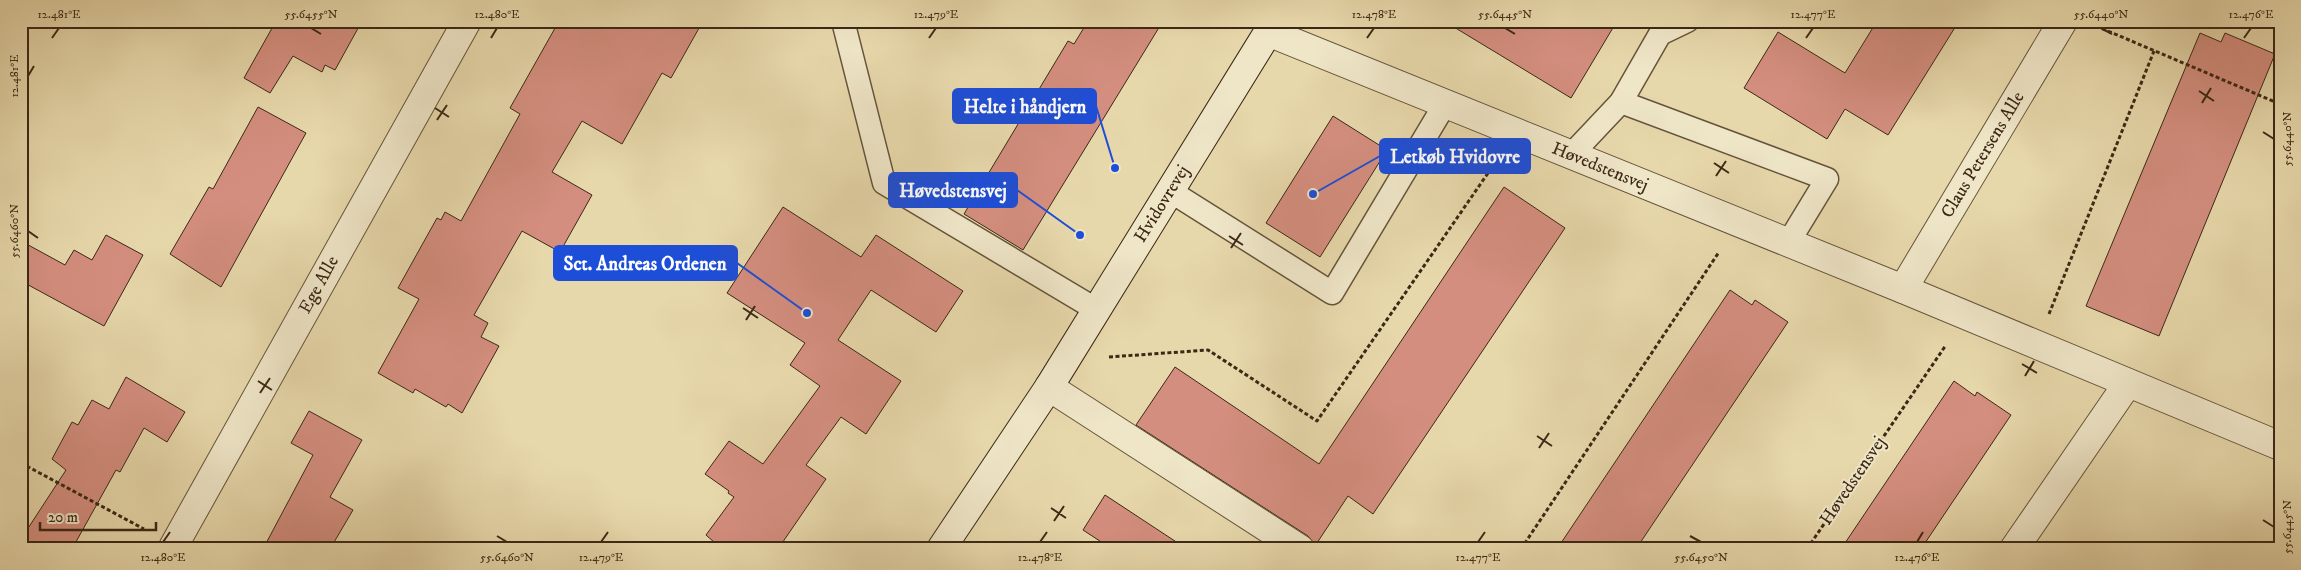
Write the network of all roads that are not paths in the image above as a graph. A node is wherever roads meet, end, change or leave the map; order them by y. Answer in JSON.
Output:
{"nodes":[{"id":1,"x":466,"y":21,"type":"edge"},
{"id":2,"x":843,"y":21,"type":"edge"},
{"id":3,"x":1687,"y":21,"type":"edge"},
{"id":4,"x":2063,"y":21,"type":"edge"},
{"id":5,"x":1271,"y":27,"type":"edge"},
{"id":6,"x":1621,"y":102,"type":"junction"},
{"id":7,"x":1445,"y":104,"type":"junction"},
{"id":8,"x":1571,"y":155,"type":"junction"},
{"id":9,"x":1170,"y":191,"type":"junction"},
{"id":10,"x":1788,"y":243,"type":"junction"},
{"id":11,"x":1903,"y":289,"type":"junction"},
{"id":12,"x":1097,"y":310,"type":"junction"},
{"id":13,"x":2128,"y":383,"type":"junction"},
{"id":14,"x":1049,"y":387,"type":"junction"},
{"id":15,"x":2280,"y":446,"type":"edge"},
{"id":16,"x":173,"y":547,"type":"edge"},
{"id":17,"x":941,"y":549,"type":"edge"},
{"id":18,"x":1300,"y":549,"type":"edge"},
{"id":19,"x":2014,"y":549,"type":"edge"}],
"edges":[{"from":1,"to":16,"type":"street","name":"Ege Alle"},
{"from":2,"to":12,"type":"lane"},
{"from":3,"to":6,"type":"lane"},
{"from":4,"to":11,"type":"street","name":"Claus Petersens Alle"},
{"from":5,"to":7,"type":"street","name":"Høvedstensvej"},
{"from":5,"to":9,"type":"street","name":"Hvidovrevej"},
{"from":6,"to":8,"type":"lane"},
{"from":6,"to":10,"type":"lane"},
{"from":7,"to":8,"type":"street","name":"Høvedstensvej"},
{"from":7,"to":9,"type":"lane"},
{"from":8,"to":10,"type":"street","name":"Høvedstensvej"},
{"from":9,"to":12,"type":"street","name":"Hvidovrevej"},
{"from":10,"to":11,"type":"street","name":"Høvedstensvej"},
{"from":11,"to":13,"type":"street","name":"Høvedstensvej"},
{"from":12,"to":14,"type":"street","name":"Hvidovrevej"},
{"from":13,"to":15,"type":"street","name":"Høvedstensvej"},
{"from":13,"to":19,"type":"street"},
{"from":14,"to":17,"type":"street","name":"Hvidovrevej"},
{"from":14,"to":18,"type":"street"}]}
